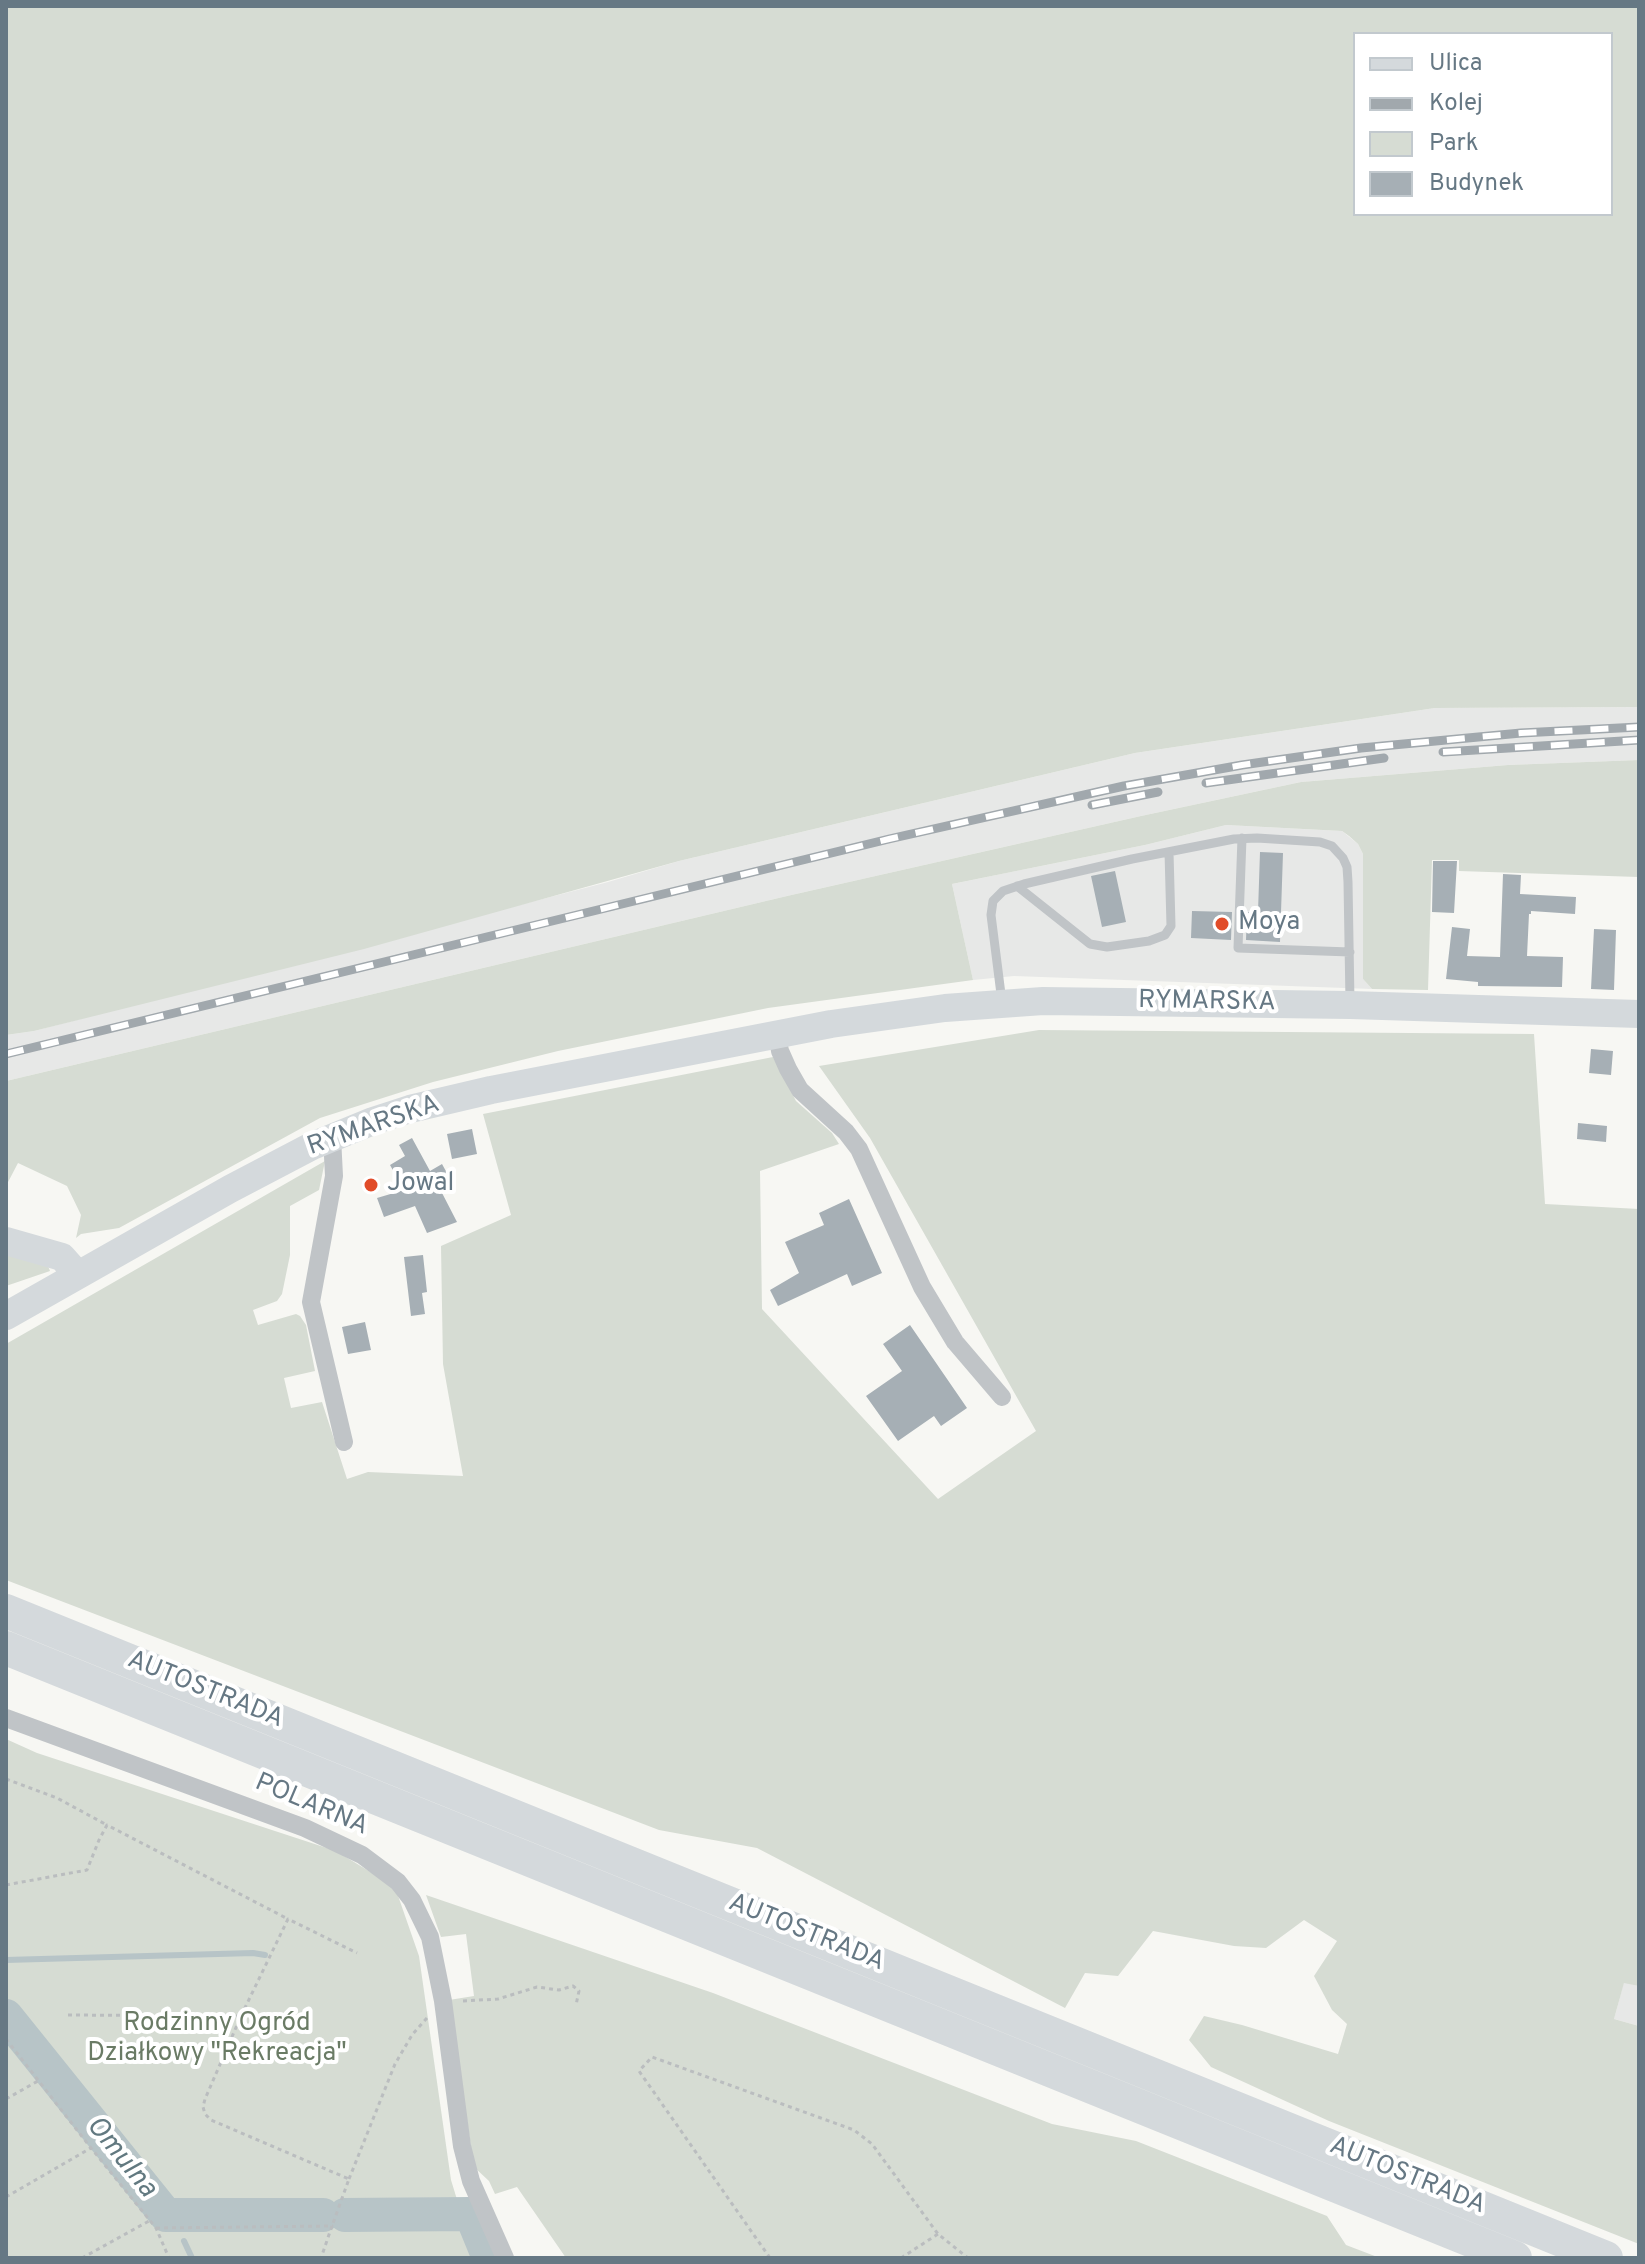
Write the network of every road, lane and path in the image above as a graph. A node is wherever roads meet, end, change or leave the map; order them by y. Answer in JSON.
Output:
{"nodes":[{"id":1,"x":1242,"y":838,"type":"junction"},
{"id":2,"x":1169,"y":852,"type":"junction"},
{"id":3,"x":1017,"y":886,"type":"junction"},
{"id":4,"x":1350,"y":952,"type":"junction"},
{"id":5,"x":1002,"y":1003,"type":"junction"},
{"id":6,"x":1350,"y":1005,"type":"junction"},
{"id":7,"x":1639,"y":1014,"type":"edge"},
{"id":8,"x":777,"y":1034,"type":"junction"},
{"id":9,"x":332,"y":1137,"type":"junction"},
{"id":10,"x":6,"y":1241,"type":"edge"},
{"id":11,"x":78,"y":1275,"type":"junction"},
{"id":12,"x":6,"y":1316,"type":"edge"},
{"id":13,"x":1002,"y":1397,"type":"dead end"},
{"id":14,"x":344,"y":1442,"type":"dead end"},
{"id":15,"x":6,"y":1611,"type":"edge"},
{"id":16,"x":6,"y":1648,"type":"edge"},
{"id":17,"x":6,"y":1718,"type":"edge"},
{"id":18,"x":6,"y":1779,"type":"edge"},
{"id":19,"x":107,"y":1825,"type":"junction"},
{"id":20,"x":6,"y":1885,"type":"edge"},
{"id":21,"x":288,"y":1919,"type":"junction"},
{"id":22,"x":357,"y":1953,"type":"dead end"},
{"id":23,"x":443,"y":2001,"type":"junction"},
{"id":24,"x":576,"y":2005,"type":"dead end"},
{"id":25,"x":68,"y":2015,"type":"dead end"},
{"id":26,"x":241,"y":2016,"type":"junction"},
{"id":27,"x":6,"y":2039,"type":"edge"},
{"id":28,"x":38,"y":2081,"type":"junction"},
{"id":29,"x":6,"y":2099,"type":"edge"},
{"id":30,"x":91,"y":2148,"type":"junction"},
{"id":31,"x":349,"y":2179,"type":"junction"},
{"id":32,"x":6,"y":2197,"type":"edge"},
{"id":33,"x":149,"y":2221,"type":"junction"},
{"id":34,"x":332,"y":2226,"type":"junction"},
{"id":35,"x":156,"y":2228,"type":"junction"},
{"id":36,"x":938,"y":2234,"type":"junction"},
{"id":37,"x":82,"y":2258,"type":"edge"},
{"id":38,"x":169,"y":2258,"type":"edge"},
{"id":39,"x":321,"y":2258,"type":"edge"},
{"id":40,"x":505,"y":2258,"type":"edge"},
{"id":41,"x":770,"y":2258,"type":"edge"},
{"id":42,"x":901,"y":2258,"type":"edge"},
{"id":43,"x":968,"y":2258,"type":"edge"},
{"id":44,"x":1515,"y":2258,"type":"edge"},
{"id":45,"x":1606,"y":2258,"type":"edge"}],
"edges":[{"from":1,"to":2,"type":"lane"},
{"from":1,"to":4,"type":"lane"},
{"from":1,"to":4,"type":"lane"},
{"from":2,"to":3,"type":"lane"},
{"from":2,"to":3,"type":"lane"},
{"from":3,"to":5,"type":"lane"},
{"from":4,"to":6,"type":"lane"},
{"from":5,"to":6,"type":"main road","name":"RYMARSKA"},
{"from":5,"to":8,"type":"main road","name":"RYMARSKA"},
{"from":6,"to":7,"type":"main road","name":"RYMARSKA"},
{"from":8,"to":9,"type":"main road","name":"RYMARSKA"},
{"from":8,"to":13,"type":"street"},
{"from":9,"to":11,"type":"main road","name":"RYMARSKA"},
{"from":9,"to":14,"type":"street"},
{"from":10,"to":11,"type":"main road"},
{"from":11,"to":12,"type":"main road","name":"RYMARSKA"},
{"from":15,"to":45,"type":"highway","name":"AUTOSTRADA"},
{"from":16,"to":44,"type":"highway","name":"AUTOSTRADA"},
{"from":17,"to":23,"type":"street","name":"POLARNA"},
{"from":18,"to":19,"type":"path"},
{"from":19,"to":20,"type":"path"},
{"from":19,"to":21,"type":"path"},
{"from":21,"to":22,"type":"path"},
{"from":21,"to":26,"type":"path"},
{"from":23,"to":24,"type":"path"},
{"from":23,"to":31,"type":"path"},
{"from":23,"to":40,"type":"street","name":"POLARNA"},
{"from":25,"to":26,"type":"path"},
{"from":26,"to":31,"type":"path"},
{"from":27,"to":28,"type":"path"},
{"from":28,"to":29,"type":"path"},
{"from":28,"to":30,"type":"path"},
{"from":30,"to":32,"type":"path"},
{"from":30,"to":33,"type":"path"},
{"from":31,"to":34,"type":"path"},
{"from":33,"to":35,"type":"path"},
{"from":33,"to":37,"type":"path"},
{"from":34,"to":35,"type":"path"},
{"from":34,"to":39,"type":"path"},
{"from":35,"to":38,"type":"path"},
{"from":36,"to":41,"type":"path"},
{"from":36,"to":42,"type":"path"},
{"from":36,"to":43,"type":"path"}]}
